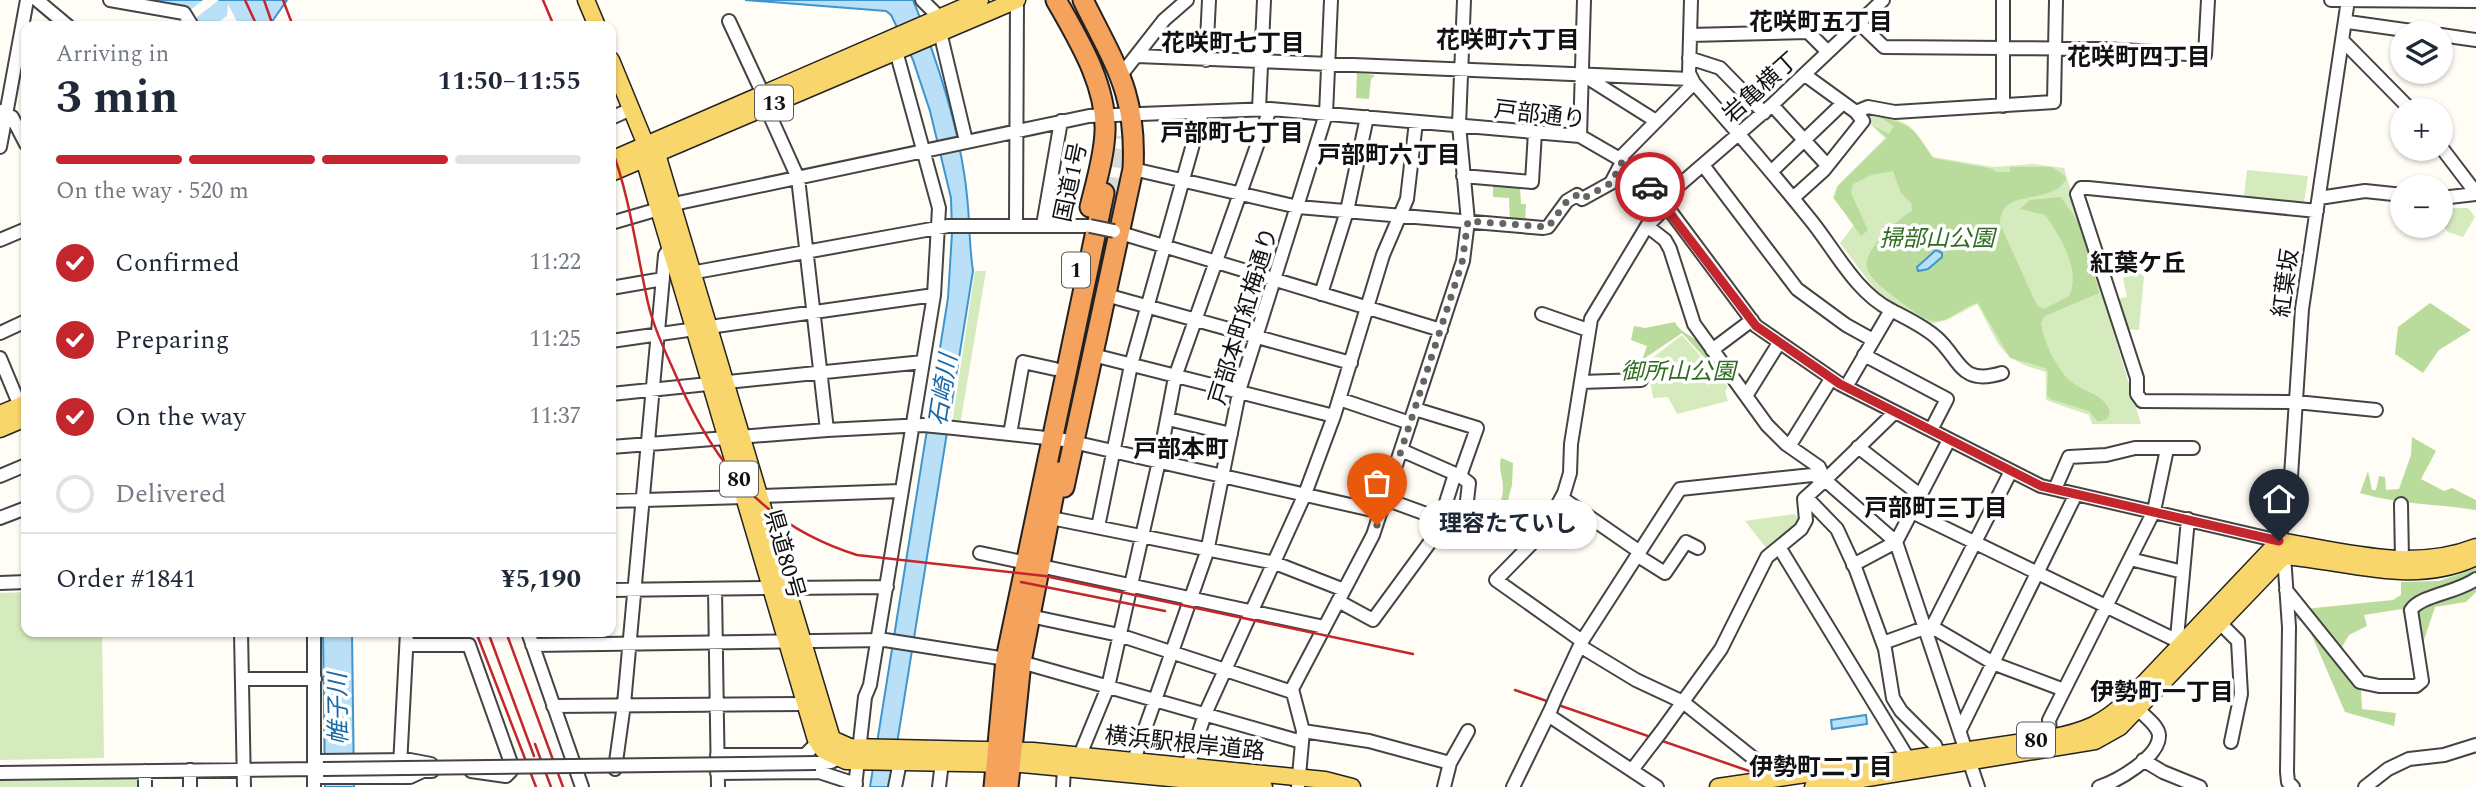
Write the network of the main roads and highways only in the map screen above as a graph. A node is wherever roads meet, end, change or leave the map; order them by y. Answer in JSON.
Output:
{"nodes":[{"id":1,"x":586,"y":0,"type":"edge"},
{"id":2,"x":980,"y":0,"type":"edge"},
{"id":3,"x":1017,"y":0,"type":"edge"},
{"id":4,"x":1056,"y":0,"type":"edge"},
{"id":5,"x":1090,"y":6,"type":"edge"},
{"id":6,"x":595,"y":21,"type":"edge"},
{"id":7,"x":935,"y":27,"type":"junction"},
{"id":8,"x":616,"y":72,"type":"edge"},
{"id":9,"x":649,"y":153,"type":"junction"},
{"id":10,"x":616,"y":166,"type":"edge"},
{"id":11,"x":1110,"y":195,"type":"tunnel mouth"},
{"id":12,"x":665,"y":207,"type":"junction"},
{"id":13,"x":676,"y":281,"type":"junction"},
{"id":14,"x":21,"y":410,"type":"edge"},
{"id":15,"x":21,"y":412,"type":"edge"},
{"id":16,"x":0,"y":414,"type":"edge"},
{"id":17,"x":0,"y":429,"type":"edge"},
{"id":18,"x":1058,"y":440,"type":"junction"},
{"id":19,"x":2476,"y":547,"type":"edge"},
{"id":20,"x":2282,"y":549,"type":"junction"},
{"id":21,"x":2476,"y":557,"type":"edge"},
{"id":22,"x":1032,"y":559,"type":"junction"},
{"id":23,"x":794,"y":640,"type":"junction"},
{"id":24,"x":2185,"y":643,"type":"junction"},
{"id":25,"x":1014,"y":660,"type":"junction"},
{"id":26,"x":2051,"y":744,"type":"junction"},
{"id":27,"x":859,"y":755,"type":"junction"},
{"id":28,"x":1004,"y":756,"type":"junction"},
{"id":29,"x":899,"y":757,"type":"junction"},
{"id":30,"x":1969,"y":757,"type":"junction"},
{"id":31,"x":1131,"y":774,"type":"edge"},
{"id":32,"x":1184,"y":777,"type":"edge"},
{"id":33,"x":1860,"y":780,"type":"edge"},
{"id":34,"x":1299,"y":782,"type":"edge"},
{"id":35,"x":1238,"y":786,"type":"edge"},
{"id":36,"x":994,"y":787,"type":"edge"},
{"id":37,"x":1008,"y":787,"type":"edge"},
{"id":38,"x":1264,"y":787,"type":"edge"},
{"id":39,"x":1352,"y":787,"type":"edge"},
{"id":40,"x":1718,"y":787,"type":"edge"},
{"id":41,"x":1813,"y":787,"type":"edge"}],
"edges":[{"from":1,"to":6,"type":"main road"},
{"from":2,"to":7,"type":"main road","number":"13"},
{"from":3,"to":7,"type":"main road","number":"13"},
{"from":4,"to":18,"type":"highway","name":"国道1号","number":"1"},
{"from":5,"to":18,"type":"highway","name":"国道1号","number":"1"},
{"from":7,"to":9,"type":"main road","number":"13"},
{"from":8,"to":9,"type":"main road","name":"県道80号","number":"80"},
{"from":9,"to":10,"type":"main road","number":"13"},
{"from":9,"to":12,"type":"main road","name":"県道80号","number":"80"},
{"from":11,"to":18,"type":"highway","name":"国道1号","number":"1"},
{"from":12,"to":13,"type":"main road","name":"県道80号","number":"80"},
{"from":12,"to":13,"type":"main road","name":"県道80号","number":"80"},
{"from":13,"to":23,"type":"main road","name":"県道80号","number":"80"},
{"from":14,"to":16,"type":"main road"},
{"from":15,"to":17,"type":"main road"},
{"from":18,"to":22,"type":"highway","name":"国道1号","number":"1"},
{"from":18,"to":22,"type":"highway","name":"国道1号","number":"1"},
{"from":19,"to":20,"type":"main road"},
{"from":20,"to":21,"type":"main road"},
{"from":20,"to":24,"type":"main road","number":"80"},
{"from":20,"to":24,"type":"main road","number":"80"},
{"from":22,"to":25,"type":"highway","name":"国道1号","number":"1"},
{"from":22,"to":25,"type":"highway","name":"国道1号","number":"1"},
{"from":23,"to":27,"type":"main road","name":"県道80号","number":"80"},
{"from":23,"to":27,"type":"main road","name":"県道80号","number":"80"},
{"from":24,"to":26,"type":"main road","number":"80"},
{"from":24,"to":26,"type":"main road","number":"80"},
{"from":25,"to":28,"type":"highway","name":"国道1号","number":"1"},
{"from":26,"to":30,"type":"main road","number":"80"},
{"from":27,"to":29,"type":"main road","name":"県道80号","number":"80"},
{"from":28,"to":29,"type":"main road","name":"県道80号","number":"80"},
{"from":28,"to":29,"type":"main road","name":"県道80号","number":"80"},
{"from":28,"to":31,"type":"main road","name":"横浜駅根岸道路","number":"80"},
{"from":28,"to":31,"type":"main road","name":"横浜駅根岸道路","number":"80"},
{"from":28,"to":36,"type":"highway","name":"国道1号","number":"1"},
{"from":28,"to":37,"type":"highway","name":"国道1号","number":"1"},
{"from":30,"to":33,"type":"main road","number":"80"},
{"from":30,"to":33,"type":"main road","number":"80"},
{"from":31,"to":32,"type":"main road","name":"横浜駅根岸道路","number":"80"},
{"from":32,"to":34,"type":"main road","name":"横浜駅根岸道路","number":"80"},
{"from":32,"to":35,"type":"main road","name":"横浜駅根岸道路","number":"80"},
{"from":33,"to":40,"type":"main road","number":"80"},
{"from":33,"to":41,"type":"main road","number":"80"},
{"from":34,"to":39,"type":"main road","name":"横浜駅根岸道路","number":"80"},
{"from":35,"to":38,"type":"main road","name":"横浜駅根岸道路","number":"80"}]}
